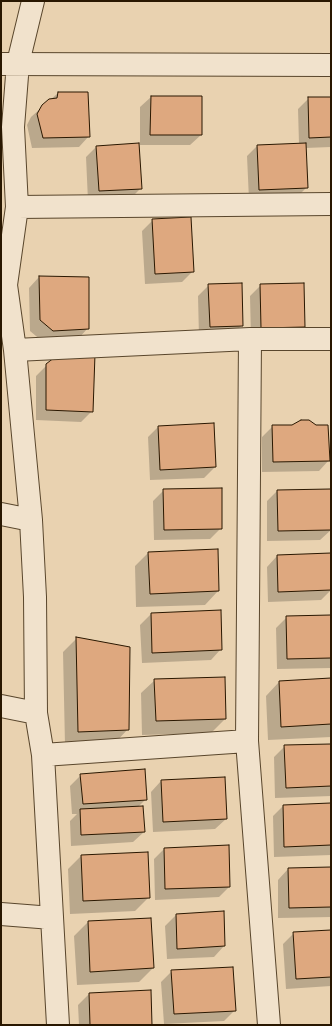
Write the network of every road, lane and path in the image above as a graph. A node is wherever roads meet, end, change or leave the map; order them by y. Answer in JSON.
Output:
{"nodes":[{"id":1,"x":34,"y":1,"type":"edge"},
{"id":2,"x":9,"y":64,"type":"edge"},
{"id":3,"x":331,"y":65,"type":"edge"},
{"id":4,"x":7,"y":127,"type":"edge"},
{"id":5,"x":331,"y":204,"type":"edge"},
{"id":6,"x":17,"y":207,"type":"junction"},
{"id":7,"x":4,"y":285,"type":"edge"},
{"id":8,"x":250,"y":339,"type":"junction"},
{"id":9,"x":331,"y":339,"type":"edge"},
{"id":10,"x":15,"y":350,"type":"junction"},
{"id":11,"x":1,"y":514,"type":"edge"},
{"id":12,"x":31,"y":520,"type":"junction"},
{"id":13,"x":1,"y":706,"type":"edge"},
{"id":14,"x":36,"y":713,"type":"junction"},
{"id":15,"x":247,"y":741,"type":"junction"},
{"id":16,"x":44,"y":756,"type":"junction"},
{"id":17,"x":1,"y":914,"type":"edge"},
{"id":18,"x":52,"y":918,"type":"junction"},
{"id":19,"x":58,"y":1025,"type":"edge"},
{"id":20,"x":269,"y":1025,"type":"edge"}],
"edges":[{"from":1,"to":2,"type":"street"},
{"from":2,"to":3,"type":"street"},
{"from":2,"to":4,"type":"street"},
{"from":4,"to":6,"type":"street"},
{"from":5,"to":6,"type":"street"},
{"from":6,"to":7,"type":"street"},
{"from":7,"to":10,"type":"street"},
{"from":8,"to":9,"type":"street"},
{"from":8,"to":10,"type":"street"},
{"from":8,"to":15,"type":"street"},
{"from":10,"to":12,"type":"street"},
{"from":11,"to":12,"type":"street"},
{"from":12,"to":14,"type":"street"},
{"from":13,"to":14,"type":"street"},
{"from":14,"to":16,"type":"street"},
{"from":15,"to":16,"type":"street"},
{"from":15,"to":20,"type":"street"},
{"from":16,"to":18,"type":"street"},
{"from":17,"to":18,"type":"street"},
{"from":18,"to":19,"type":"street"}]}
